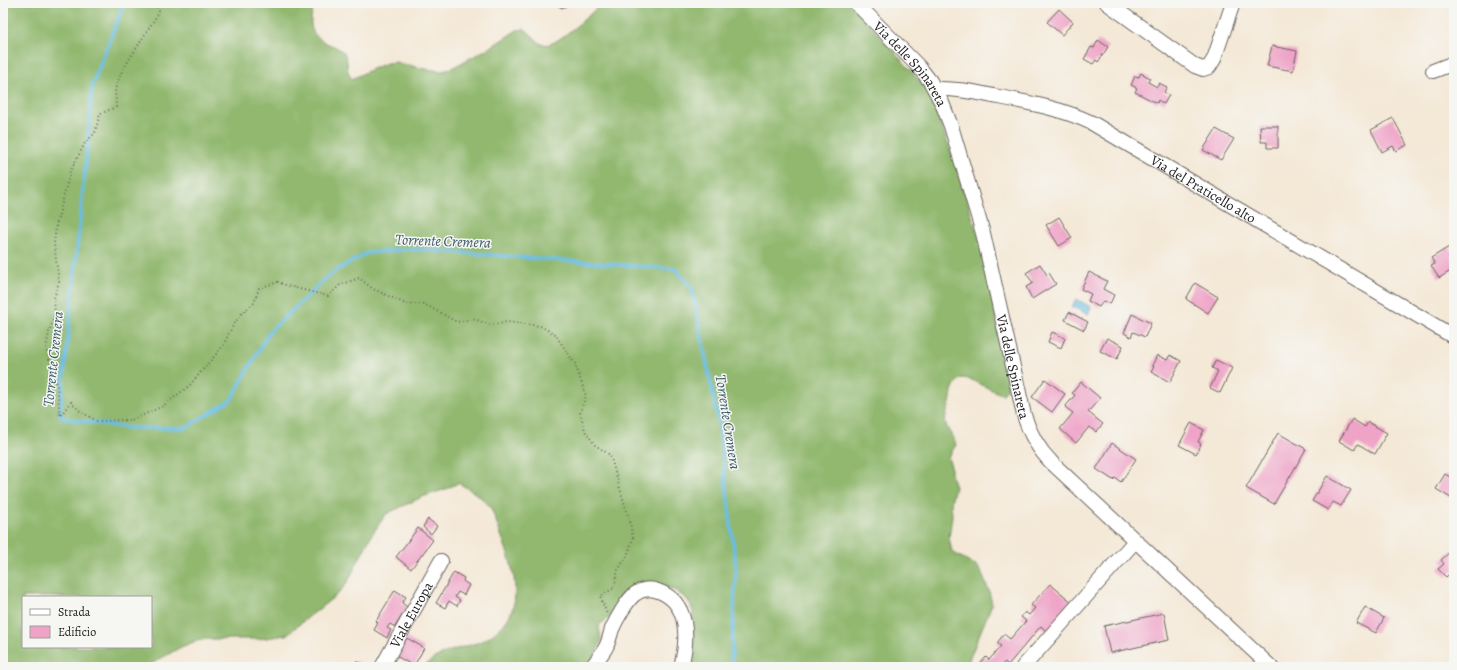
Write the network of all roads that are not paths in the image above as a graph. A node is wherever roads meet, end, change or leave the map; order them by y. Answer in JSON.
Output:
{"nodes":[{"id":1,"x":856,"y":3,"type":"edge"},
{"id":2,"x":1107,"y":3,"type":"edge"},
{"id":3,"x":1233,"y":3,"type":"edge"},
{"id":4,"x":1454,"y":63,"type":"edge"},
{"id":5,"x":1433,"y":70,"type":"dead end"},
{"id":6,"x":935,"y":89,"type":"junction"},
{"id":7,"x":1454,"y":337,"type":"edge"},
{"id":8,"x":1135,"y":541,"type":"junction"},
{"id":9,"x":441,"y":561,"type":"dead end"},
{"id":10,"x":382,"y":667,"type":"edge"},
{"id":11,"x":592,"y":667,"type":"edge"},
{"id":12,"x":681,"y":667,"type":"edge"},
{"id":13,"x":1023,"y":667,"type":"edge"},
{"id":14,"x":1271,"y":667,"type":"edge"}],
"edges":[{"from":1,"to":6,"type":"street","name":"Via delle Spinareta"},
{"from":2,"to":3,"type":"street"},
{"from":4,"to":5,"type":"street"},
{"from":6,"to":7,"type":"street","name":"Via del Praticello alto"},
{"from":6,"to":8,"type":"street","name":"Via delle Spinareta"},
{"from":8,"to":13,"type":"street"},
{"from":8,"to":14,"type":"street","name":"Via delle Spinareta"},
{"from":9,"to":10,"type":"street","name":"Viale Europa"},
{"from":11,"to":12,"type":"street"}]}
